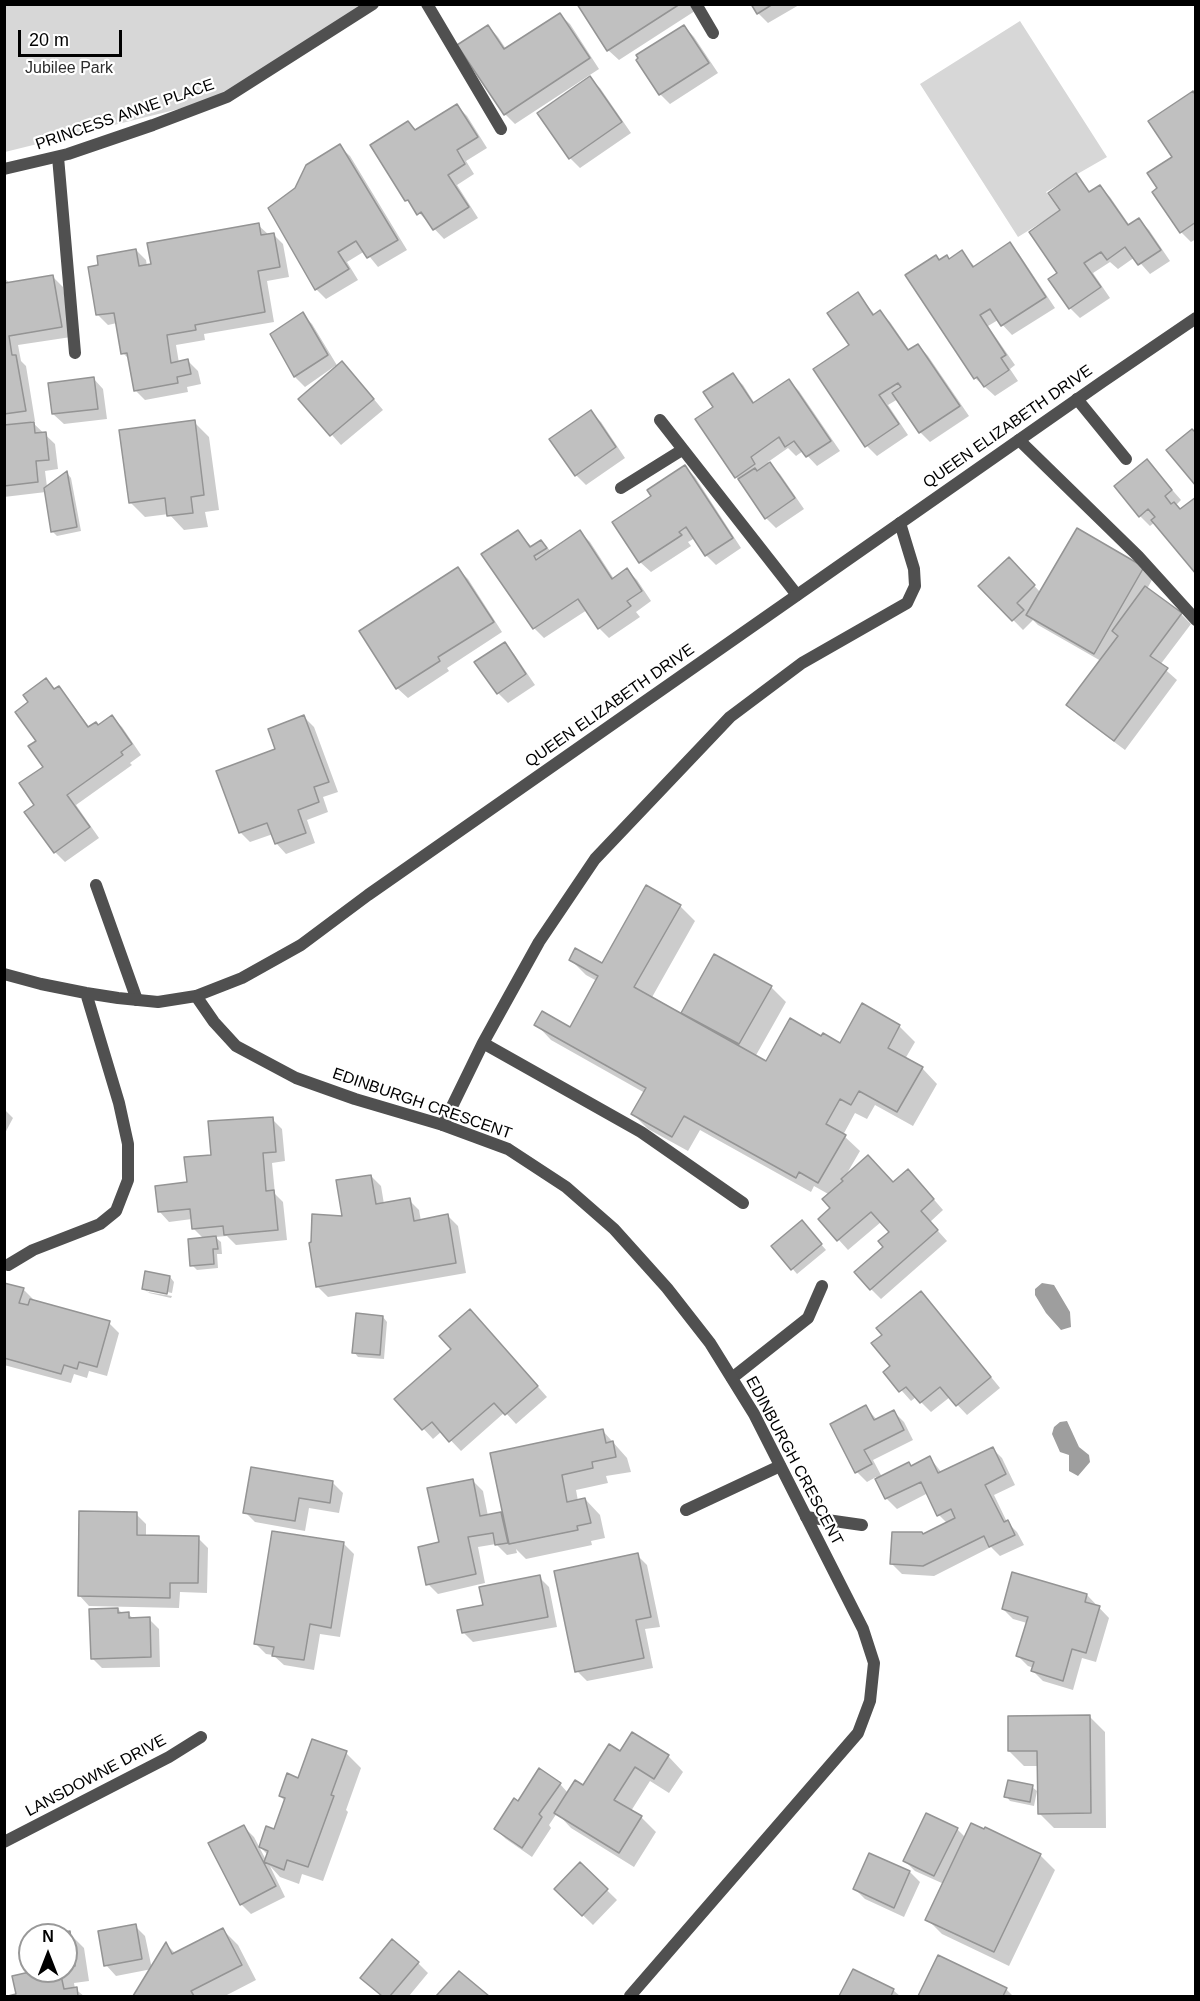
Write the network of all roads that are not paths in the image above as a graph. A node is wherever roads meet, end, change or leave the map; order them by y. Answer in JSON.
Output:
{"nodes":[{"id":1,"x":373,"y":4,"type":"edge"},
{"id":2,"x":427,"y":4,"type":"edge"},
{"id":3,"x":696,"y":4,"type":"edge"},
{"id":4,"x":714,"y":33,"type":"dead end"},
{"id":5,"x":501,"y":129,"type":"dead end"},
{"id":6,"x":58,"y":157,"type":"junction"},
{"id":7,"x":4,"y":169,"type":"edge"},
{"id":8,"x":1196,"y":318,"type":"edge"},
{"id":9,"x":75,"y":353,"type":"dead end"},
{"id":10,"x":1077,"y":399,"type":"junction"},
{"id":11,"x":660,"y":420,"type":"dead end"},
{"id":12,"x":1019,"y":440,"type":"junction"},
{"id":13,"x":682,"y":450,"type":"junction"},
{"id":14,"x":1126,"y":459,"type":"dead end"},
{"id":15,"x":621,"y":488,"type":"dead end"},
{"id":16,"x":900,"y":523,"type":"junction"},
{"id":17,"x":797,"y":595,"type":"junction"},
{"id":18,"x":1196,"y":620,"type":"edge"},
{"id":19,"x":96,"y":885,"type":"dead end"},
{"id":20,"x":4,"y":974,"type":"edge"},
{"id":21,"x":86,"y":993,"type":"junction"},
{"id":22,"x":196,"y":996,"type":"junction"},
{"id":23,"x":137,"y":1000,"type":"junction"},
{"id":24,"x":483,"y":1042,"type":"junction"},
{"id":25,"x":443,"y":1125,"type":"junction"},
{"id":26,"x":743,"y":1203,"type":"dead end"},
{"id":27,"x":8,"y":1265,"type":"dead end"},
{"id":28,"x":822,"y":1286,"type":"dead end"},
{"id":29,"x":732,"y":1378,"type":"junction"},
{"id":30,"x":780,"y":1466,"type":"junction"},
{"id":31,"x":686,"y":1510,"type":"dead end"},
{"id":32,"x":806,"y":1517,"type":"junction"},
{"id":33,"x":862,"y":1525,"type":"dead end"},
{"id":34,"x":201,"y":1737,"type":"dead end"},
{"id":35,"x":4,"y":1842,"type":"edge"},
{"id":36,"x":630,"y":1996,"type":"edge"}],
"edges":[{"from":1,"to":6,"type":"street","name":"PRINCESS ANNE PLACE"},
{"from":2,"to":5,"type":"street"},
{"from":3,"to":4,"type":"street"},
{"from":6,"to":7,"type":"street","name":"PRINCESS ANNE PLACE"},
{"from":6,"to":9,"type":"street"},
{"from":8,"to":10,"type":"street","name":"QUEEN ELIZABETH DRIVE"},
{"from":10,"to":12,"type":"street","name":"QUEEN ELIZABETH DRIVE"},
{"from":10,"to":14,"type":"street"},
{"from":11,"to":13,"type":"street"},
{"from":12,"to":16,"type":"street","name":"QUEEN ELIZABETH DRIVE"},
{"from":12,"to":18,"type":"street"},
{"from":13,"to":15,"type":"street"},
{"from":13,"to":17,"type":"street"},
{"from":16,"to":17,"type":"street","name":"QUEEN ELIZABETH DRIVE"},
{"from":16,"to":24,"type":"street"},
{"from":17,"to":22,"type":"street","name":"QUEEN ELIZABETH DRIVE"},
{"from":19,"to":23,"type":"street"},
{"from":20,"to":21,"type":"street","name":"QUEEN ELIZABETH DRIVE"},
{"from":21,"to":23,"type":"street","name":"QUEEN ELIZABETH DRIVE"},
{"from":21,"to":27,"type":"street"},
{"from":22,"to":23,"type":"street","name":"QUEEN ELIZABETH DRIVE"},
{"from":22,"to":25,"type":"street","name":"EDINBURGH CRESCENT"},
{"from":24,"to":25,"type":"street"},
{"from":24,"to":26,"type":"street"},
{"from":25,"to":29,"type":"street","name":"EDINBURGH CRESCENT"},
{"from":28,"to":29,"type":"street"},
{"from":29,"to":30,"type":"street","name":"EDINBURGH CRESCENT"},
{"from":30,"to":31,"type":"street"},
{"from":30,"to":32,"type":"street","name":"EDINBURGH CRESCENT"},
{"from":32,"to":33,"type":"street"},
{"from":32,"to":36,"type":"street","name":"EDINBURGH CRESCENT"},
{"from":34,"to":35,"type":"street","name":"LANSDOWNE DRIVE"}]}
